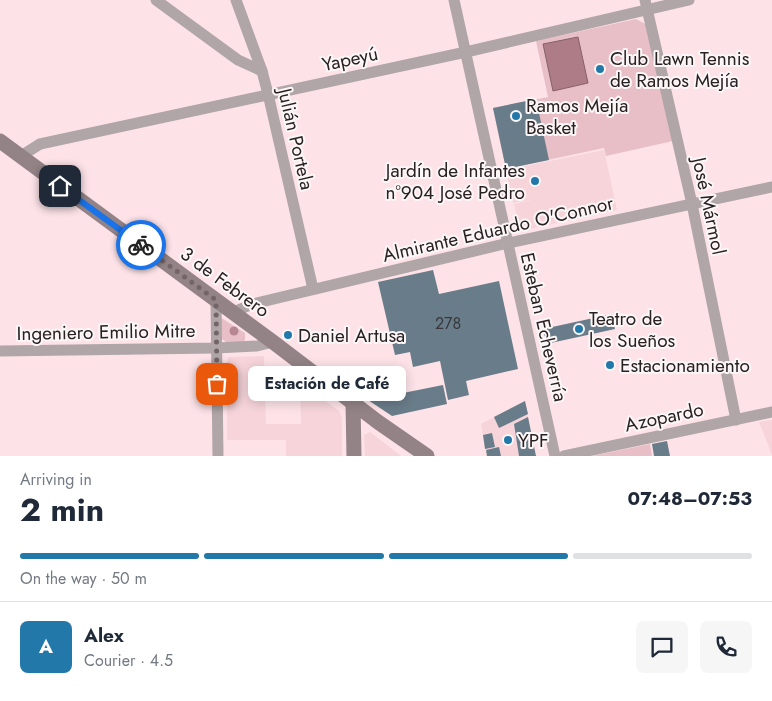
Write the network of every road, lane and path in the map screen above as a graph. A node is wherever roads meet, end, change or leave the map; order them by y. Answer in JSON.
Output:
{"nodes":[{"id":1,"x":156,"y":0,"type":"edge"},
{"id":2,"x":236,"y":0,"type":"edge"},
{"id":3,"x":454,"y":0,"type":"edge"},
{"id":4,"x":690,"y":0,"type":"edge"},
{"id":5,"x":646,"y":5,"type":"edge"},
{"id":6,"x":466,"y":52,"type":"junction"},
{"id":7,"x":262,"y":72,"type":"junction"},
{"id":8,"x":268,"y":94,"type":"junction"},
{"id":9,"x":1,"y":143,"type":"edge"},
{"id":10,"x":21,"y":156,"type":"junction"},
{"id":11,"x":772,"y":187,"type":"edge"},
{"id":12,"x":692,"y":204,"type":"junction"},
{"id":13,"x":508,"y":243,"type":"junction"},
{"id":14,"x":313,"y":290,"type":"junction"},
{"id":15,"x":216,"y":300,"type":"junction"},
{"id":16,"x":233,"y":312,"type":"junction"},
{"id":17,"x":273,"y":342,"type":"junction"},
{"id":18,"x":216,"y":348,"type":"junction"},
{"id":19,"x":0,"y":351,"type":"edge"},
{"id":20,"x":353,"y":402,"type":"junction"},
{"id":21,"x":772,"y":412,"type":"edge"},
{"id":22,"x":736,"y":420,"type":"junction"},
{"id":23,"x":218,"y":456,"type":"edge"},
{"id":24,"x":354,"y":456,"type":"edge"},
{"id":25,"x":427,"y":456,"type":"edge"},
{"id":26,"x":555,"y":456,"type":"edge"},
{"id":27,"x":564,"y":456,"type":"edge"}],
"edges":[{"from":1,"to":7,"type":"street"},
{"from":2,"to":7,"type":"street","name":"Julián Portela"},
{"from":3,"to":6,"type":"street","name":"Esteban Echeverría"},
{"from":4,"to":5,"type":"street","name":"Yapeyú"},
{"from":5,"to":6,"type":"street","name":"Yapeyú"},
{"from":5,"to":12,"type":"street","name":"José Mármol"},
{"from":6,"to":8,"type":"street","name":"Yapeyú"},
{"from":6,"to":13,"type":"street","name":"Esteban Echeverría"},
{"from":7,"to":8,"type":"street","name":"Julián Portela"},
{"from":8,"to":10,"type":"street","name":"Yapeyú"},
{"from":8,"to":14,"type":"street","name":"Julián Portela"},
{"from":9,"to":10,"type":"main road","name":"3 de Febrero"},
{"from":10,"to":15,"type":"main road","name":"3 de Febrero"},
{"from":11,"to":12,"type":"street","name":"Almirante Eduardo O'Connor"},
{"from":12,"to":13,"type":"street","name":"Almirante Eduardo O'Connor"},
{"from":12,"to":22,"type":"street","name":"José Mármol"},
{"from":13,"to":14,"type":"street","name":"Almirante Eduardo O'Connor"},
{"from":13,"to":26,"type":"street","name":"Esteban Echeverría"},
{"from":14,"to":16,"type":"street","name":"Almirante Eduardo O'Connor"},
{"from":15,"to":16,"type":"main road","name":"3 de Febrero"},
{"from":15,"to":18,"type":"street"},
{"from":16,"to":17,"type":"main road","name":"3 de Febrero"},
{"from":17,"to":18,"type":"street","name":"Ingeniero Emilio Mitre"},
{"from":17,"to":20,"type":"main road","name":"3 de Febrero"},
{"from":18,"to":19,"type":"street","name":"Ingeniero Emilio Mitre"},
{"from":18,"to":23,"type":"street"},
{"from":20,"to":24,"type":"main road"},
{"from":20,"to":25,"type":"main road","name":"3 de Febrero"},
{"from":21,"to":22,"type":"street","name":"Azopardo"},
{"from":22,"to":27,"type":"street","name":"Azopardo"}]}
